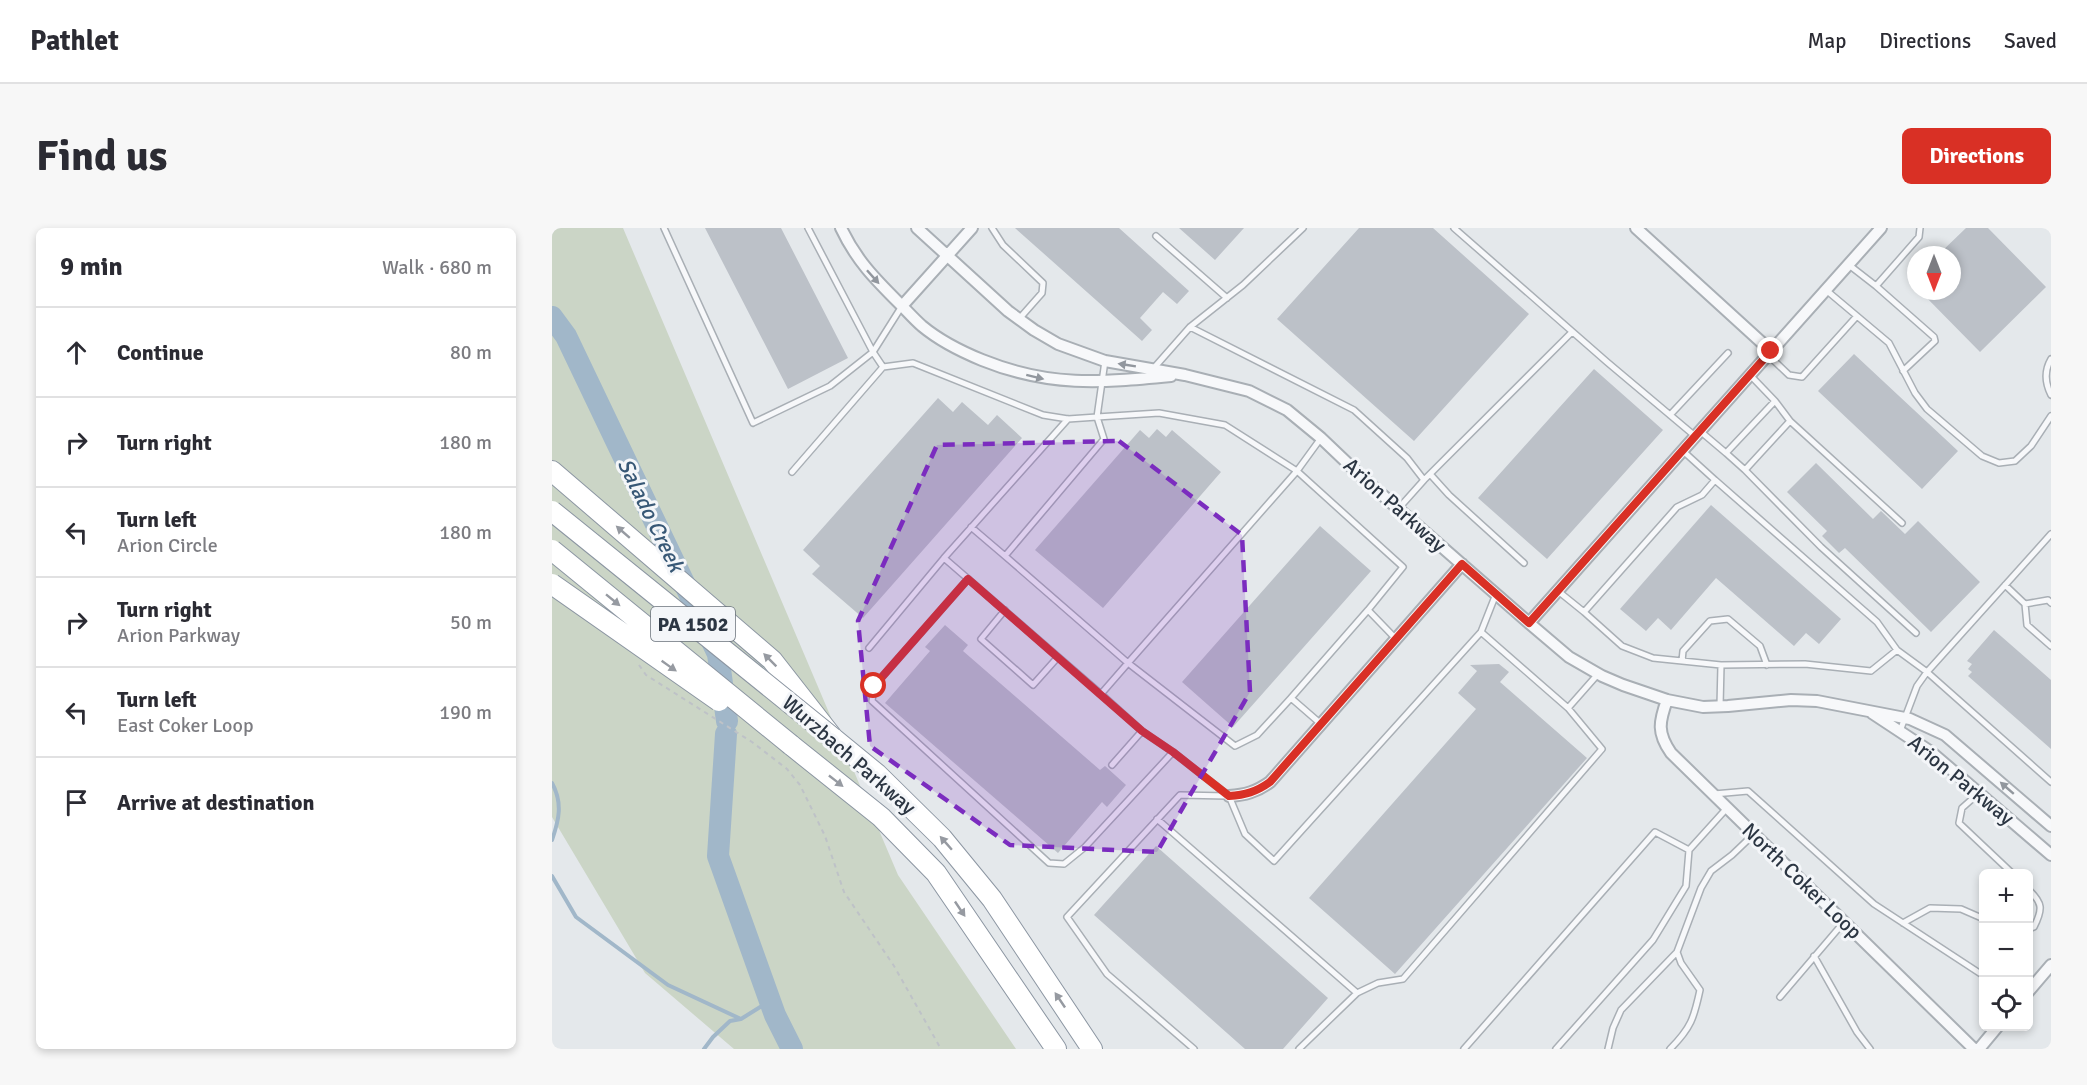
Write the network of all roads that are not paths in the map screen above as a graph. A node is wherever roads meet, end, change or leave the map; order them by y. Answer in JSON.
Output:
{"nodes":[{"id":1,"x":664,"y":228,"type":"edge"},
{"id":2,"x":808,"y":228,"type":"edge"},
{"id":3,"x":841,"y":228,"type":"edge"},
{"id":4,"x":972,"y":228,"type":"edge"},
{"id":5,"x":992,"y":228,"type":"edge"},
{"id":6,"x":1304,"y":228,"type":"edge"},
{"id":7,"x":1454,"y":228,"type":"edge"},
{"id":8,"x":1636,"y":228,"type":"edge"},
{"id":9,"x":1881,"y":228,"type":"edge"},
{"id":10,"x":1920,"y":228,"type":"edge"},
{"id":11,"x":919,"y":229,"type":"edge"},
{"id":12,"x":1156,"y":236,"type":"dead end"},
{"id":13,"x":946,"y":256,"type":"junction"},
{"id":14,"x":1849,"y":265,"type":"junction"},
{"id":15,"x":1876,"y":286,"type":"junction"},
{"id":16,"x":1826,"y":290,"type":"junction"},
{"id":17,"x":1227,"y":298,"type":"junction"},
{"id":18,"x":902,"y":306,"type":"junction"},
{"id":19,"x":1857,"y":316,"type":"junction"},
{"id":20,"x":1019,"y":319,"type":"junction"},
{"id":21,"x":1190,"y":327,"type":"junction"},
{"id":22,"x":1572,"y":332,"type":"junction"},
{"id":23,"x":873,"y":352,"type":"junction"},
{"id":24,"x":1728,"y":353,"type":"dead end"},
{"id":25,"x":1770,"y":353,"type":"junction"},
{"id":26,"x":2051,"y":359,"type":"edge"},
{"id":27,"x":1105,"y":361,"type":"junction"},
{"id":28,"x":883,"y":367,"type":"junction"},
{"id":29,"x":1153,"y":369,"type":"junction"},
{"id":30,"x":1904,"y":371,"type":"junction"},
{"id":31,"x":1185,"y":375,"type":"junction"},
{"id":32,"x":1750,"y":375,"type":"junction"},
{"id":33,"x":1103,"y":381,"type":"junction"},
{"id":34,"x":2051,"y":395,"type":"edge"},
{"id":35,"x":1775,"y":401,"type":"junction"},
{"id":36,"x":1670,"y":415,"type":"junction"},
{"id":37,"x":2051,"y":416,"type":"edge"},
{"id":38,"x":1097,"y":417,"type":"junction"},
{"id":39,"x":1068,"y":419,"type":"junction"},
{"id":40,"x":1790,"y":421,"type":"junction"},
{"id":41,"x":1698,"y":434,"type":"junction"},
{"id":42,"x":1321,"y":438,"type":"junction"},
{"id":43,"x":1683,"y":451,"type":"junction"},
{"id":44,"x":1726,"y":453,"type":"junction"},
{"id":45,"x":1745,"y":470,"type":"junction"},
{"id":46,"x":552,"y":471,"type":"edge"},
{"id":47,"x":1297,"y":471,"type":"junction"},
{"id":48,"x":792,"y":472,"type":"dead end"},
{"id":49,"x":1430,"y":474,"type":"junction"},
{"id":50,"x":1424,"y":480,"type":"junction"},
{"id":51,"x":1715,"y":480,"type":"junction"},
{"id":52,"x":1399,"y":509,"type":"junction"},
{"id":53,"x":552,"y":511,"type":"edge"},
{"id":54,"x":1902,"y":523,"type":"dead end"},
{"id":55,"x":971,"y":527,"type":"junction"},
{"id":56,"x":2051,"y":534,"type":"edge"},
{"id":57,"x":552,"y":550,"type":"edge"},
{"id":58,"x":1005,"y":556,"type":"junction"},
{"id":59,"x":944,"y":558,"type":"junction"},
{"id":60,"x":1524,"y":563,"type":"dead end"},
{"id":61,"x":1462,"y":564,"type":"junction"},
{"id":62,"x":968,"y":579,"type":"junction"},
{"id":63,"x":552,"y":584,"type":"edge"},
{"id":64,"x":2005,"y":585,"type":"junction"},
{"id":65,"x":1558,"y":591,"type":"junction"},
{"id":66,"x":1496,"y":594,"type":"junction"},
{"id":67,"x":2051,"y":603,"type":"edge"},
{"id":68,"x":2025,"y":604,"type":"junction"},
{"id":69,"x":1005,"y":610,"type":"junction"},
{"id":70,"x":1368,"y":610,"type":"junction"},
{"id":71,"x":1584,"y":612,"type":"junction"},
{"id":72,"x":1529,"y":623,"type":"junction"},
{"id":73,"x":1481,"y":632,"type":"junction"},
{"id":74,"x":1916,"y":633,"type":"dead end"},
{"id":75,"x":1396,"y":639,"type":"junction"},
{"id":76,"x":2051,"y":646,"type":"edge"},
{"id":77,"x":868,"y":648,"type":"dead end"},
{"id":78,"x":1897,"y":650,"type":"junction"},
{"id":79,"x":1058,"y":657,"type":"junction"},
{"id":80,"x":1682,"y":661,"type":"junction"},
{"id":81,"x":1128,"y":663,"type":"junction"},
{"id":82,"x":1767,"y":664,"type":"junction"},
{"id":83,"x":1721,"y":665,"type":"junction"},
{"id":84,"x":1927,"y":672,"type":"junction"},
{"id":85,"x":1598,"y":674,"type":"junction"},
{"id":86,"x":1101,"y":694,"type":"junction"},
{"id":87,"x":1291,"y":698,"type":"junction"},
{"id":88,"x":1667,"y":700,"type":"junction"},
{"id":89,"x":1720,"y":706,"type":"junction"},
{"id":90,"x":1568,"y":708,"type":"junction"},
{"id":91,"x":1867,"y":710,"type":"junction"},
{"id":92,"x":1905,"y":718,"type":"junction"},
{"id":93,"x":1321,"y":724,"type":"junction"},
{"id":94,"x":1142,"y":731,"type":"junction"},
{"id":95,"x":1900,"y":731,"type":"junction"},
{"id":96,"x":833,"y":738,"type":"junction"},
{"id":97,"x":791,"y":746,"type":"junction"},
{"id":98,"x":1173,"y":752,"type":"junction"},
{"id":99,"x":1112,"y":765,"type":"dead end"},
{"id":100,"x":2051,"y":782,"type":"edge"},
{"id":101,"x":1713,"y":794,"type":"junction"},
{"id":102,"x":1979,"y":794,"type":"junction"},
{"id":103,"x":1229,"y":796,"type":"junction"},
{"id":104,"x":1727,"y":808,"type":"junction"},
{"id":105,"x":1157,"y":819,"type":"junction"},
{"id":106,"x":2051,"y":826,"type":"edge"},
{"id":107,"x":1754,"y":834,"type":"junction"},
{"id":108,"x":1689,"y":850,"type":"junction"},
{"id":109,"x":2051,"y":855,"type":"edge"},
{"id":110,"x":2009,"y":869,"type":"edge"},
{"id":111,"x":2033,"y":894,"type":"edge"},
{"id":112,"x":1979,"y":917,"type":"edge"},
{"id":113,"x":1844,"y":922,"type":"junction"},
{"id":114,"x":1903,"y":923,"type":"junction"},
{"id":115,"x":2033,"y":927,"type":"edge"},
{"id":116,"x":1677,"y":952,"type":"junction"},
{"id":117,"x":1814,"y":956,"type":"junction"},
{"id":118,"x":2051,"y":965,"type":"edge"},
{"id":119,"x":1979,"y":973,"type":"edge"},
{"id":120,"x":2033,"y":986,"type":"edge"},
{"id":121,"x":1357,"y":993,"type":"junction"},
{"id":122,"x":1780,"y":997,"type":"dead end"},
{"id":123,"x":1994,"y":1031,"type":"edge"},
{"id":124,"x":1056,"y":1049,"type":"edge"},
{"id":125,"x":1092,"y":1049,"type":"edge"},
{"id":126,"x":1194,"y":1049,"type":"edge"},
{"id":127,"x":1299,"y":1049,"type":"edge"},
{"id":128,"x":1464,"y":1049,"type":"edge"},
{"id":129,"x":1556,"y":1049,"type":"edge"},
{"id":130,"x":1608,"y":1049,"type":"edge"},
{"id":131,"x":1670,"y":1049,"type":"edge"},
{"id":132,"x":1870,"y":1049,"type":"edge"},
{"id":133,"x":1974,"y":1049,"type":"edge"},
{"id":134,"x":1979,"y":1049,"type":"edge"}],
"edges":[{"from":1,"to":23,"type":"lane"},
{"from":2,"to":23,"type":"lane"},
{"from":3,"to":18,"type":"street","name":"Arion Parkway","one_way":true},
{"from":4,"to":13,"type":"street"},
{"from":5,"to":20,"type":"lane"},
{"from":6,"to":17,"type":"lane"},
{"from":7,"to":22,"type":"lane"},
{"from":8,"to":25,"type":"street"},
{"from":9,"to":14,"type":"street"},
{"from":10,"to":15,"type":"lane"},
{"from":11,"to":13,"type":"street","name":"Arion Parkway"},
{"from":12,"to":17,"type":"lane"},
{"from":13,"to":18,"type":"street"},
{"from":13,"to":20,"type":"street","name":"Arion Parkway"},
{"from":14,"to":15,"type":"lane"},
{"from":14,"to":16,"type":"street"},
{"from":15,"to":30,"type":"lane"},
{"from":16,"to":19,"type":"lane"},
{"from":16,"to":25,"type":"street"},
{"from":17,"to":21,"type":"lane"},
{"from":18,"to":23,"type":"lane"},
{"from":18,"to":33,"type":"street","name":"Arion Parkway","one_way":true},
{"from":19,"to":25,"type":"lane"},
{"from":19,"to":30,"type":"lane"},
{"from":20,"to":27,"type":"street","name":"Arion Parkway"},
{"from":21,"to":29,"type":"lane"},
{"from":21,"to":50,"type":"lane"},
{"from":22,"to":36,"type":"lane"},
{"from":22,"to":49,"type":"lane"},
{"from":23,"to":28,"type":"lane"},
{"from":24,"to":36,"type":"lane"},
{"from":25,"to":32,"type":"street"},
{"from":26,"to":34,"type":"lane"},
{"from":29,"to":27,"type":"street","name":"Arion Parkway","one_way":true},
{"from":27,"to":33,"type":"lane"},
{"from":28,"to":39,"type":"lane"},
{"from":28,"to":48,"type":"lane"},
{"from":29,"to":31,"type":"street","name":"Arion Parkway"},
{"from":30,"to":37,"type":"lane"},
{"from":31,"to":33,"type":"street","name":"Arion Parkway"},
{"from":31,"to":42,"type":"street","name":"Arion Parkway"},
{"from":32,"to":35,"type":"lane"},
{"from":32,"to":41,"type":"street"},
{"from":33,"to":38,"type":"lane"},
{"from":35,"to":40,"type":"lane"},
{"from":35,"to":44,"type":"lane"},
{"from":36,"to":41,"type":"lane"},
{"from":38,"to":39,"type":"lane"},
{"from":38,"to":47,"type":"lane"},
{"from":38,"to":58,"type":"lane"},
{"from":39,"to":55,"type":"lane"},
{"from":40,"to":45,"type":"lane"},
{"from":40,"to":54,"type":"lane"},
{"from":41,"to":43,"type":"street"},
{"from":41,"to":44,"type":"lane"},
{"from":42,"to":47,"type":"lane"},
{"from":42,"to":52,"type":"street","name":"Arion Parkway"},
{"from":43,"to":51,"type":"lane"},
{"from":43,"to":65,"type":"street"},
{"from":44,"to":45,"type":"lane"},
{"from":45,"to":74,"type":"lane"},
{"from":96,"to":46,"type":"highway","one_way":true,"bridge":true},
{"from":47,"to":70,"type":"lane"},
{"from":47,"to":81,"type":"lane"},
{"from":49,"to":50,"type":"lane"},
{"from":49,"to":60,"type":"lane"},
{"from":50,"to":52,"type":"lane"},
{"from":51,"to":71,"type":"lane"},
{"from":51,"to":78,"type":"lane"},
{"from":52,"to":61,"type":"street","name":"Arion Parkway"},
{"from":53,"to":96,"type":"highway","name":"Wurzbach Parkway","number":"PA 1502","bridge":true},
{"from":55,"to":58,"type":"lane"},
{"from":55,"to":59,"type":"lane"},
{"from":56,"to":64,"type":"lane"},
{"from":57,"to":97,"type":"highway","name":"Wurzbach Parkway","number":"PA 1502","one_way":true,"bridge":true},
{"from":58,"to":81,"type":"lane"},
{"from":59,"to":62,"type":"lane"},
{"from":59,"to":77,"type":"lane"},
{"from":61,"to":66,"type":"street","name":"Arion Parkway"},
{"from":61,"to":75,"type":"street"},
{"from":62,"to":69,"type":"lane"},
{"from":62,"to":98,"type":"lane"},
{"from":63,"to":97,"type":"highway","one_way":true,"bridge":true},
{"from":64,"to":68,"type":"lane"},
{"from":64,"to":84,"type":"lane"},
{"from":65,"to":71,"type":"lane"},
{"from":65,"to":72,"type":"street"},
{"from":66,"to":72,"type":"street","name":"Arion Parkway"},
{"from":66,"to":73,"type":"lane"},
{"from":67,"to":68,"type":"lane"},
{"from":68,"to":76,"type":"lane"},
{"from":69,"to":79,"type":"lane"},
{"from":69,"to":79,"type":"lane"},
{"from":70,"to":75,"type":"lane"},
{"from":70,"to":87,"type":"lane"},
{"from":71,"to":80,"type":"lane"},
{"from":72,"to":85,"type":"street","name":"Arion Parkway"},
{"from":73,"to":90,"type":"lane"},
{"from":73,"to":103,"type":"lane"},
{"from":75,"to":93,"type":"street"},
{"from":78,"to":82,"type":"lane"},
{"from":78,"to":84,"type":"lane"},
{"from":79,"to":86,"type":"lane"},
{"from":80,"to":82,"type":"lane"},
{"from":80,"to":83,"type":"lane"},
{"from":81,"to":86,"type":"lane"},
{"from":81,"to":87,"type":"lane"},
{"from":82,"to":83,"type":"lane"},
{"from":83,"to":89,"type":"lane"},
{"from":84,"to":92,"type":"lane"},
{"from":84,"to":100,"type":"lane"},
{"from":85,"to":88,"type":"street","name":"Arion Parkway"},
{"from":85,"to":90,"type":"lane"},
{"from":86,"to":94,"type":"lane"},
{"from":87,"to":93,"type":"lane"},
{"from":88,"to":89,"type":"street","name":"Arion Parkway"},
{"from":88,"to":101,"type":"street","name":"North Coker Loop"},
{"from":89,"to":91,"type":"street","name":"Arion Parkway"},
{"from":90,"to":121,"type":"lane"},
{"from":91,"to":92,"type":"street","name":"Arion Parkway"},
{"from":91,"to":95,"type":"street","name":"Arion Parkway"},
{"from":92,"to":95,"type":"lane"},
{"from":106,"to":92,"type":"street","name":"Arion Parkway","one_way":true},
{"from":93,"to":103,"type":"street"},
{"from":94,"to":98,"type":"lane"},
{"from":94,"to":99,"type":"lane"},
{"from":95,"to":102,"type":"street","name":"Arion Parkway"},
{"from":125,"to":96,"type":"highway","name":"Wurzbach Parkway","number":"PA 1502","one_way":true},
{"from":97,"to":124,"type":"highway","name":"Wurzbach Parkway","number":"PA 1502","one_way":true},
{"from":98,"to":103,"type":"lane"},
{"from":101,"to":104,"type":"street","name":"North Coker Loop"},
{"from":101,"to":114,"type":"lane"},
{"from":102,"to":109,"type":"street","name":"Arion Parkway"},
{"from":102,"to":110,"type":"lane"},
{"from":103,"to":105,"type":"lane"},
{"from":104,"to":107,"type":"street","name":"North Coker Loop"},
{"from":104,"to":108,"type":"lane"},
{"from":105,"to":121,"type":"lane"},
{"from":105,"to":126,"type":"lane"},
{"from":107,"to":113,"type":"street","name":"North Coker Loop"},
{"from":107,"to":116,"type":"lane"},
{"from":108,"to":128,"type":"lane"},
{"from":108,"to":129,"type":"lane"},
{"from":111,"to":115,"type":"lane"},
{"from":112,"to":114,"type":"lane"},
{"from":113,"to":117,"type":"lane"},
{"from":113,"to":133,"type":"street","name":"North Coker Loop"},
{"from":114,"to":119,"type":"lane"},
{"from":116,"to":130,"type":"lane"},
{"from":116,"to":131,"type":"lane"},
{"from":117,"to":122,"type":"lane"},
{"from":117,"to":132,"type":"lane"},
{"from":118,"to":120,"type":"street"},
{"from":121,"to":127,"type":"lane"},
{"from":123,"to":134,"type":"street"}]}
